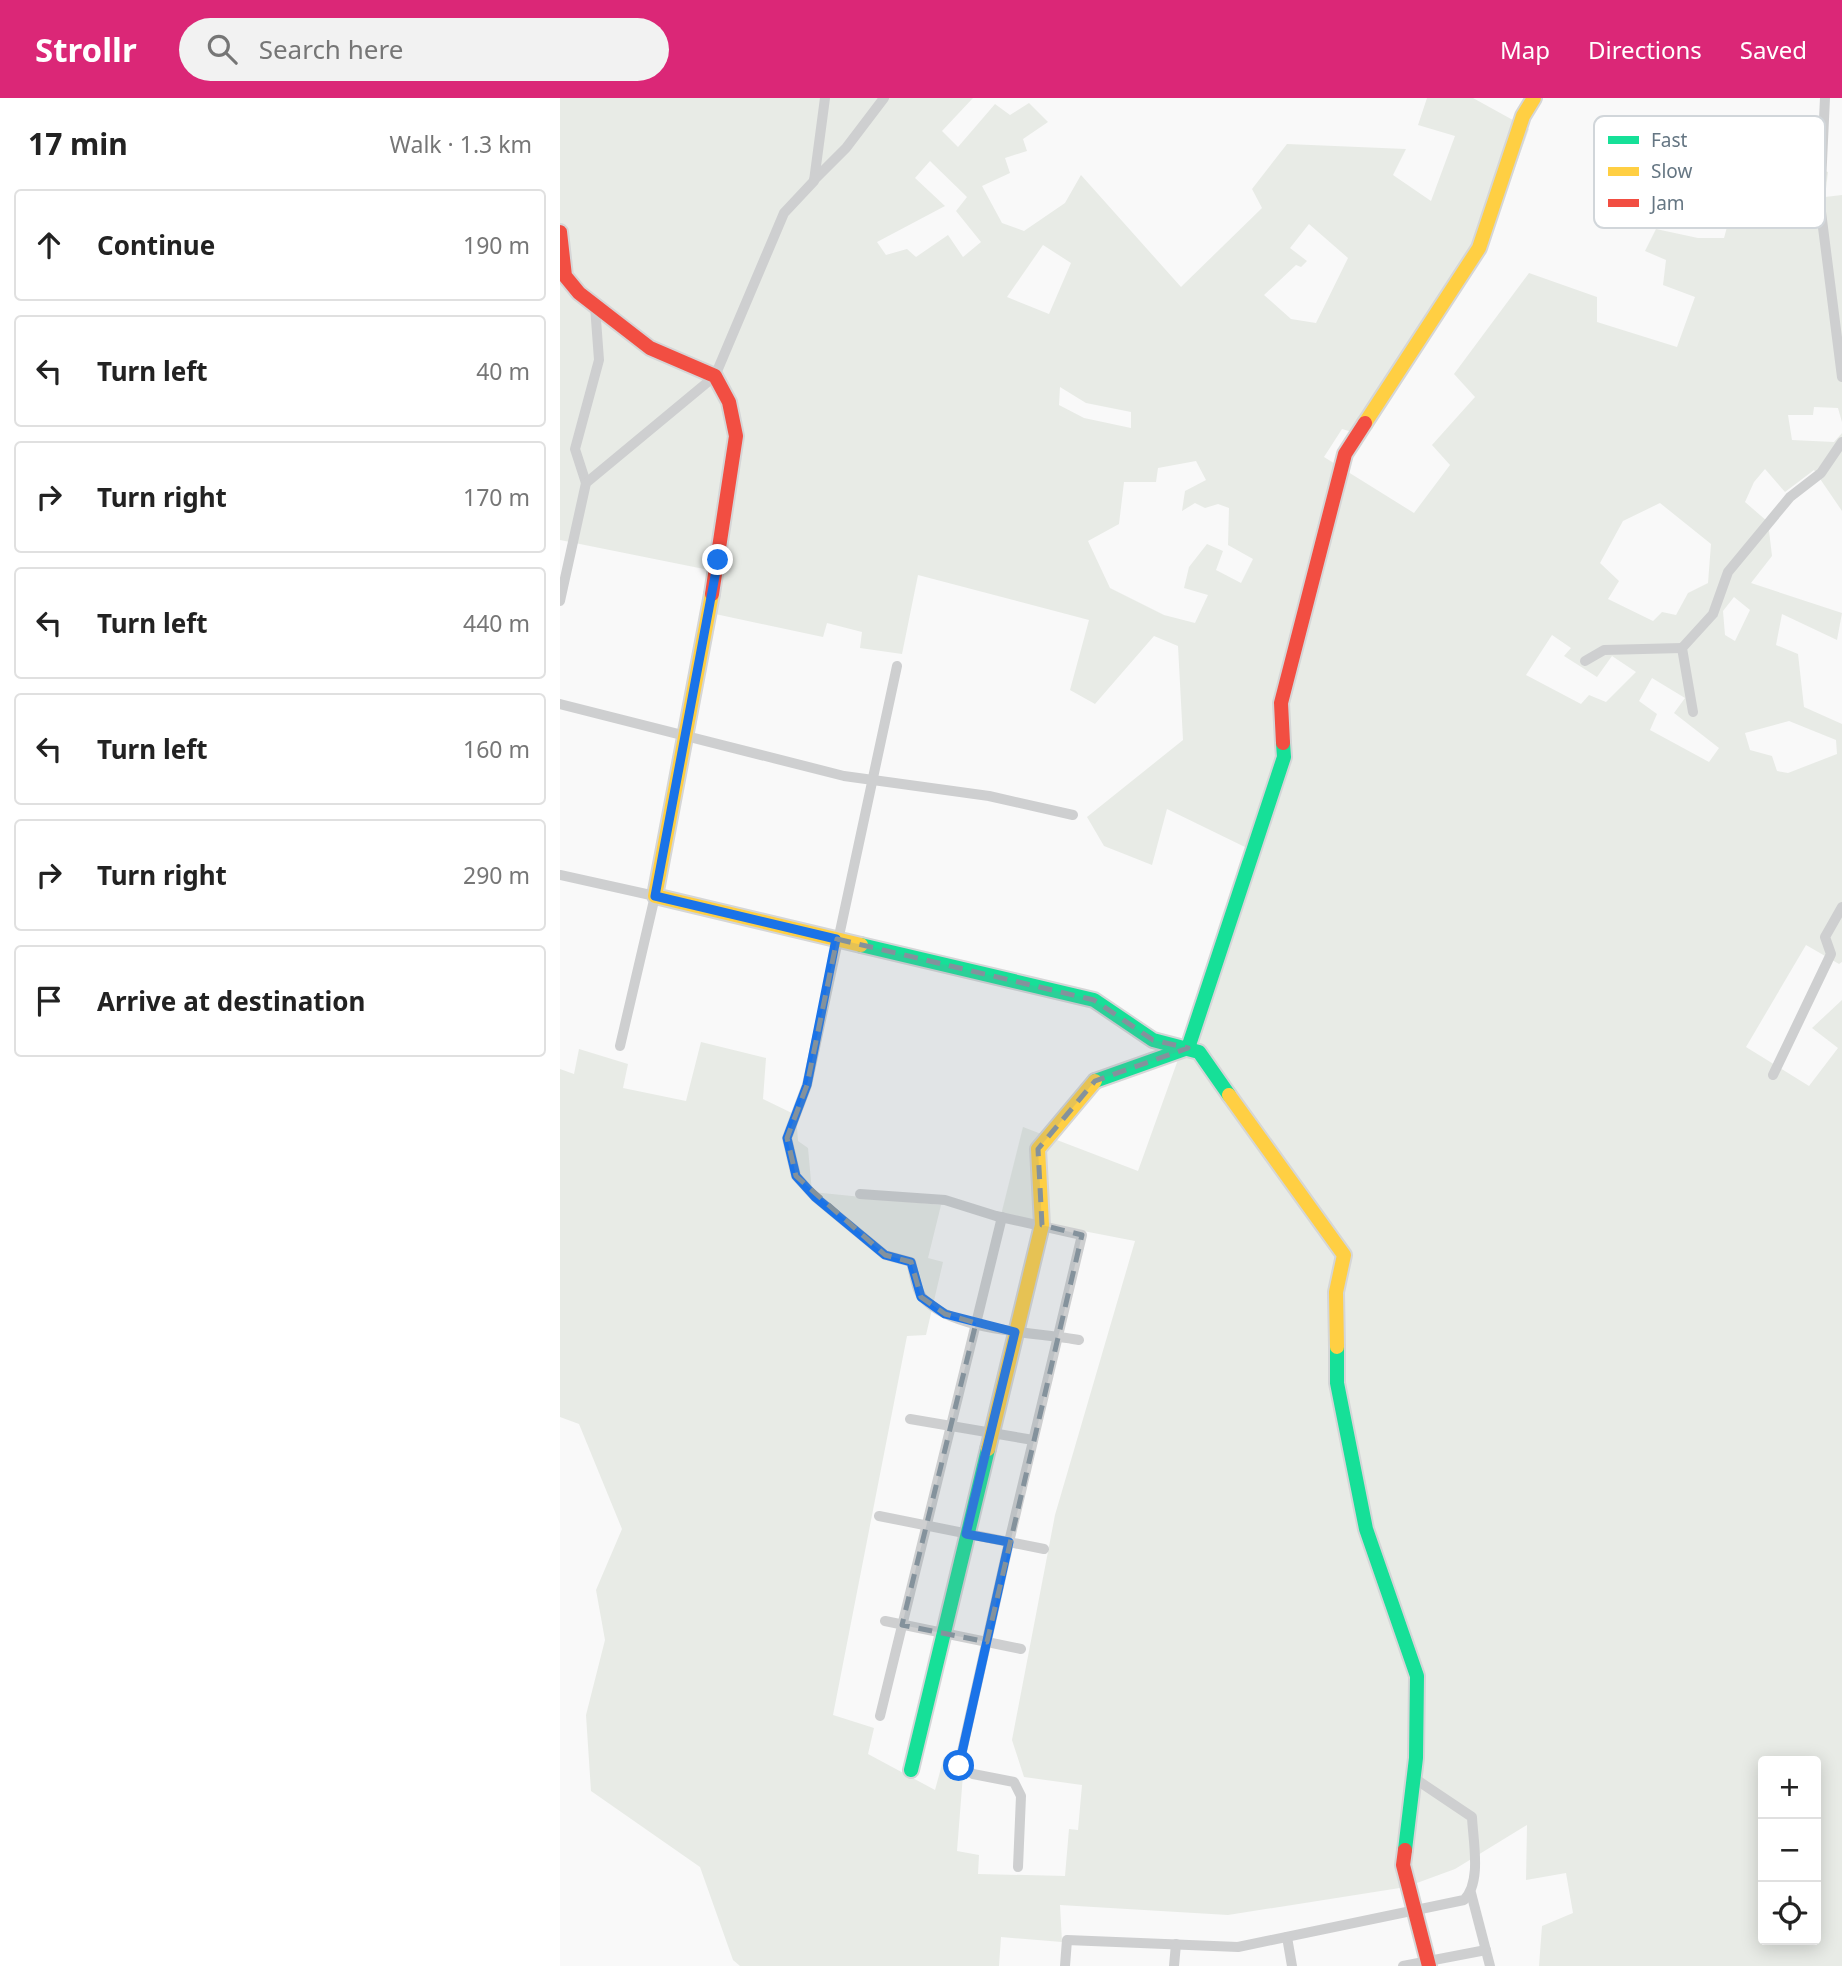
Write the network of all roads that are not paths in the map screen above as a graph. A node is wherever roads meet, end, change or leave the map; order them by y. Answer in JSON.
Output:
{"nodes":[{"id":1,"x":825,"y":98,"type":"edge"},
{"id":2,"x":884,"y":98,"type":"edge"},
{"id":3,"x":1534,"y":98,"type":"edge"},
{"id":4,"x":1825,"y":98,"type":"edge"},
{"id":5,"x":1824,"y":116,"type":"edge"},
{"id":6,"x":814,"y":181,"type":"junction"},
{"id":7,"x":1823,"y":228,"type":"edge"},
{"id":8,"x":560,"y":232,"type":"edge"},
{"id":9,"x":595,"y":306,"type":"junction"},
{"id":10,"x":715,"y":376,"type":"junction"},
{"id":11,"x":1842,"y":377,"type":"edge"},
{"id":12,"x":1842,"y":442,"type":"edge"},
{"id":13,"x":586,"y":483,"type":"junction"},
{"id":14,"x":560,"y":601,"type":"edge"},
{"id":15,"x":1682,"y":648,"type":"junction"},
{"id":16,"x":1585,"y":661,"type":"dead end"},
{"id":17,"x":897,"y":666,"type":"dead end"},
{"id":18,"x":560,"y":704,"type":"edge"},
{"id":19,"x":1693,"y":712,"type":"dead end"},
{"id":20,"x":685,"y":734,"type":"junction"},
{"id":21,"x":873,"y":780,"type":"junction"},
{"id":22,"x":1073,"y":815,"type":"dead end"},
{"id":23,"x":560,"y":876,"type":"edge"},
{"id":24,"x":655,"y":896,"type":"junction"},
{"id":25,"x":1842,"y":907,"type":"edge"},
{"id":26,"x":836,"y":939,"type":"junction"},
{"id":27,"x":620,"y":1046,"type":"dead end"},
{"id":28,"x":1188,"y":1048,"type":"junction"},
{"id":29,"x":1773,"y":1075,"type":"dead end"},
{"id":30,"x":860,"y":1194,"type":"dead end"},
{"id":31,"x":1002,"y":1217,"type":"junction"},
{"id":32,"x":1041,"y":1225,"type":"junction"},
{"id":33,"x":975,"y":1323,"type":"junction"},
{"id":34,"x":1015,"y":1332,"type":"junction"},
{"id":35,"x":1058,"y":1336,"type":"junction"},
{"id":36,"x":1079,"y":1340,"type":"dead end"},
{"id":37,"x":910,"y":1419,"type":"dead end"},
{"id":38,"x":950,"y":1426,"type":"junction"},
{"id":39,"x":991,"y":1433,"type":"junction"},
{"id":40,"x":1033,"y":1440,"type":"junction"},
{"id":41,"x":879,"y":1516,"type":"dead end"},
{"id":42,"x":925,"y":1525,"type":"junction"},
{"id":43,"x":966,"y":1534,"type":"junction"},
{"id":44,"x":1009,"y":1542,"type":"junction"},
{"id":45,"x":1044,"y":1549,"type":"dead end"},
{"id":46,"x":885,"y":1621,"type":"dead end"},
{"id":47,"x":902,"y":1625,"type":"junction"},
{"id":48,"x":943,"y":1633,"type":"junction"},
{"id":49,"x":986,"y":1642,"type":"junction"},
{"id":50,"x":1021,"y":1649,"type":"dead end"},
{"id":51,"x":880,"y":1716,"type":"dead end"},
{"id":52,"x":911,"y":1770,"type":"dead end"},
{"id":53,"x":1414,"y":1778,"type":"junction"},
{"id":54,"x":1018,"y":1867,"type":"dead end"},
{"id":55,"x":1471,"y":1894,"type":"junction"},
{"id":56,"x":1416,"y":1909,"type":"junction"},
{"id":57,"x":1287,"y":1937,"type":"junction"},
{"id":58,"x":1176,"y":1944,"type":"junction"},
{"id":59,"x":1486,"y":1950,"type":"junction"},
{"id":60,"x":1428,"y":1964,"type":"edge"},
{"id":61,"x":1065,"y":1966,"type":"edge"},
{"id":62,"x":1174,"y":1966,"type":"edge"},
{"id":63,"x":1292,"y":1966,"type":"edge"},
{"id":64,"x":1403,"y":1966,"type":"edge"},
{"id":65,"x":1490,"y":1966,"type":"edge"}],
"edges":[{"from":1,"to":6,"type":"street"},
{"from":2,"to":6,"type":"street"},
{"from":3,"to":28,"type":"street"},
{"from":4,"to":5,"type":"street"},
{"from":6,"to":10,"type":"street"},
{"from":7,"to":11,"type":"street"},
{"from":8,"to":9,"type":"street"},
{"from":9,"to":10,"type":"street"},
{"from":9,"to":13,"type":"street"},
{"from":10,"to":13,"type":"street"},
{"from":10,"to":20,"type":"street"},
{"from":12,"to":15,"type":"street"},
{"from":13,"to":14,"type":"street"},
{"from":15,"to":16,"type":"street"},
{"from":15,"to":19,"type":"street"},
{"from":17,"to":21,"type":"street"},
{"from":18,"to":20,"type":"street"},
{"from":20,"to":21,"type":"street"},
{"from":20,"to":24,"type":"street"},
{"from":21,"to":22,"type":"street"},
{"from":21,"to":26,"type":"street"},
{"from":23,"to":24,"type":"street"},
{"from":24,"to":26,"type":"street"},
{"from":24,"to":27,"type":"street"},
{"from":25,"to":29,"type":"street"},
{"from":26,"to":28,"type":"street"},
{"from":26,"to":33,"type":"street"},
{"from":28,"to":32,"type":"street"},
{"from":28,"to":53,"type":"street"},
{"from":30,"to":31,"type":"street"},
{"from":31,"to":32,"type":"street"},
{"from":31,"to":33,"type":"street"},
{"from":32,"to":34,"type":"street"},
{"from":32,"to":35,"type":"street"},
{"from":33,"to":34,"type":"street"},
{"from":33,"to":38,"type":"street"},
{"from":34,"to":35,"type":"street"},
{"from":34,"to":39,"type":"street"},
{"from":35,"to":36,"type":"street"},
{"from":35,"to":40,"type":"street"},
{"from":37,"to":38,"type":"street"},
{"from":38,"to":39,"type":"street"},
{"from":38,"to":42,"type":"street"},
{"from":39,"to":40,"type":"street"},
{"from":39,"to":43,"type":"street"},
{"from":40,"to":44,"type":"street"},
{"from":41,"to":42,"type":"street"},
{"from":42,"to":43,"type":"street"},
{"from":42,"to":47,"type":"street"},
{"from":43,"to":44,"type":"street"},
{"from":43,"to":48,"type":"street"},
{"from":44,"to":45,"type":"street"},
{"from":44,"to":49,"type":"street"},
{"from":46,"to":47,"type":"street"},
{"from":47,"to":48,"type":"street"},
{"from":47,"to":51,"type":"street"},
{"from":48,"to":49,"type":"street"},
{"from":48,"to":52,"type":"street"},
{"from":49,"to":50,"type":"street"},
{"from":49,"to":54,"type":"street"},
{"from":53,"to":55,"type":"street"},
{"from":53,"to":56,"type":"street"},
{"from":55,"to":56,"type":"street"},
{"from":55,"to":59,"type":"street"},
{"from":56,"to":57,"type":"street"},
{"from":56,"to":60,"type":"street"},
{"from":57,"to":58,"type":"street"},
{"from":57,"to":63,"type":"street"},
{"from":58,"to":61,"type":"street"},
{"from":58,"to":62,"type":"street"},
{"from":59,"to":60,"type":"street"},
{"from":59,"to":65,"type":"street"},
{"from":60,"to":64,"type":"street"}]}
